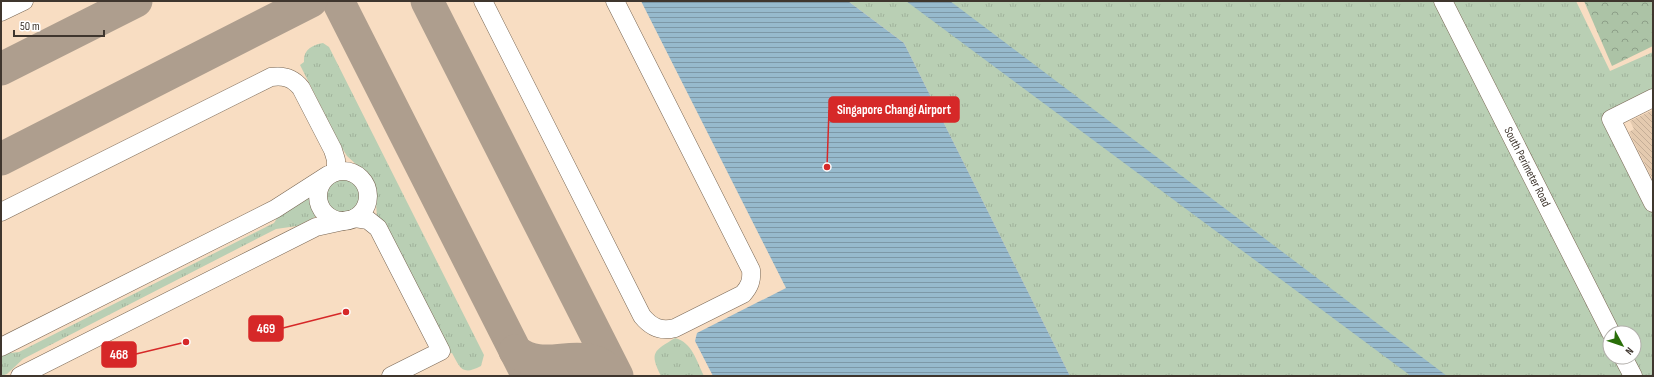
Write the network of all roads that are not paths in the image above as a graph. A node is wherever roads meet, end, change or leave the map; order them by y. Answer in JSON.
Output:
{"nodes":[{"id":1,"x":24,"y":1,"type":"edge"},
{"id":2,"x":483,"y":1,"type":"edge"},
{"id":3,"x":615,"y":1,"type":"edge"},
{"id":4,"x":1443,"y":1,"type":"edge"},
{"id":5,"x":1,"y":12,"type":"edge"},
{"id":6,"x":1653,"y":98,"type":"edge"},
{"id":7,"x":332,"y":173,"type":"junction"},
{"id":8,"x":1653,"y":203,"type":"edge"},
{"id":9,"x":1,"y":212,"type":"edge"},
{"id":10,"x":352,"y":219,"type":"junction"},
{"id":11,"x":1607,"y":325,"type":"edge"},
{"id":12,"x":1,"y":347,"type":"edge"},
{"id":13,"x":1628,"y":365,"type":"edge"},
{"id":14,"x":20,"y":376,"type":"edge"},
{"id":15,"x":391,"y":376,"type":"edge"},
{"id":16,"x":1633,"y":376,"type":"edge"}],
"edges":[{"from":1,"to":5,"type":"lane"},
{"from":2,"to":3,"type":"lane"},
{"from":4,"to":11,"type":"lane","name":"South Perimeter Road"},
{"from":6,"to":8,"type":"lane"},
{"from":7,"to":9,"type":"lane"},
{"from":7,"to":10,"type":"lane"},
{"from":7,"to":10,"type":"lane"},
{"from":7,"to":12,"type":"lane"},
{"from":10,"to":14,"type":"lane"},
{"from":10,"to":15,"type":"lane"},
{"from":13,"to":16,"type":"lane"}]}
